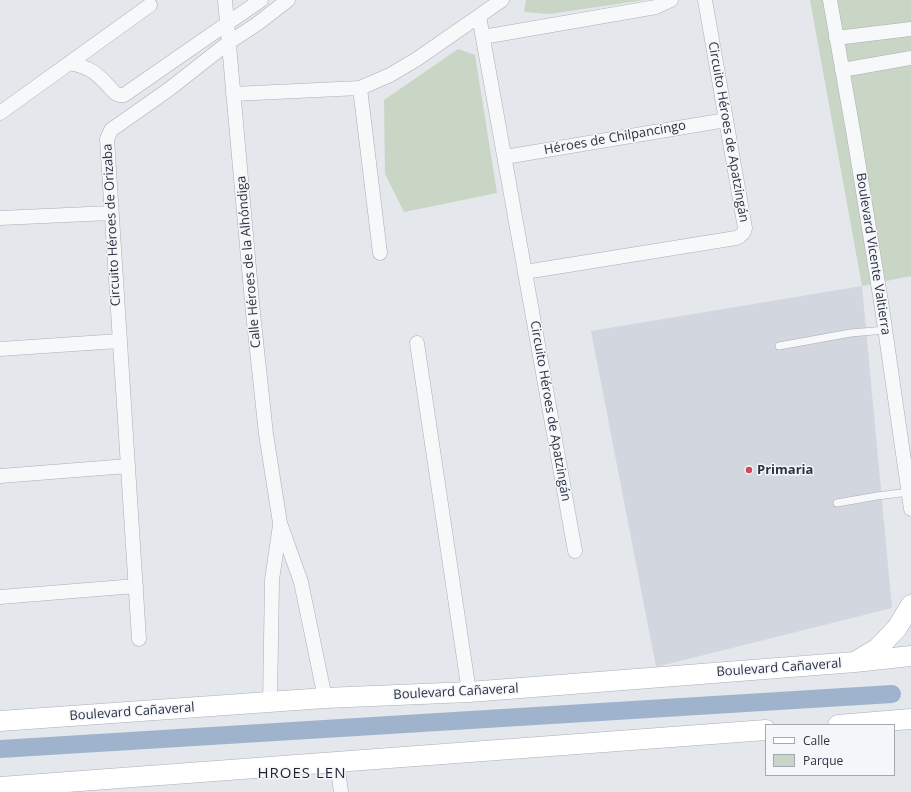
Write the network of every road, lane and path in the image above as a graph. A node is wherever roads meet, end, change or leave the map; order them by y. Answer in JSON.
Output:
{"nodes":[{"id":1,"x":225,"y":0,"type":"edge"},
{"id":2,"x":261,"y":0,"type":"edge"},
{"id":3,"x":288,"y":0,"type":"edge"},
{"id":4,"x":502,"y":0,"type":"edge"},
{"id":5,"x":671,"y":0,"type":"edge"},
{"id":6,"x":704,"y":0,"type":"edge"},
{"id":7,"x":830,"y":0,"type":"edge"},
{"id":8,"x":150,"y":5,"type":"dead end"},
{"id":9,"x":479,"y":16,"type":"junction"},
{"id":10,"x":227,"y":23,"type":"junction"},
{"id":11,"x":911,"y":29,"type":"edge"},
{"id":12,"x":483,"y":37,"type":"junction"},
{"id":13,"x":836,"y":38,"type":"junction"},
{"id":14,"x":228,"y":43,"type":"junction"},
{"id":15,"x":911,"y":58,"type":"edge"},
{"id":16,"x":69,"y":63,"type":"junction"},
{"id":17,"x":842,"y":70,"type":"junction"},
{"id":18,"x":360,"y":88,"type":"junction"},
{"id":19,"x":233,"y":94,"type":"junction"},
{"id":20,"x":0,"y":113,"type":"edge"},
{"id":21,"x":726,"y":120,"type":"junction"},
{"id":22,"x":505,"y":157,"type":"junction"},
{"id":23,"x":111,"y":213,"type":"junction"},
{"id":24,"x":0,"y":218,"type":"edge"},
{"id":25,"x":380,"y":253,"type":"dead end"},
{"id":26,"x":525,"y":272,"type":"junction"},
{"id":27,"x":885,"y":330,"type":"junction"},
{"id":28,"x":119,"y":341,"type":"junction"},
{"id":29,"x":417,"y":343,"type":"dead end"},
{"id":30,"x":779,"y":346,"type":"dead end"},
{"id":31,"x":0,"y":349,"type":"edge"},
{"id":32,"x":128,"y":466,"type":"junction"},
{"id":33,"x":0,"y":476,"type":"edge"},
{"id":34,"x":908,"y":492,"type":"junction"},
{"id":35,"x":837,"y":503,"type":"dead end"},
{"id":36,"x":911,"y":509,"type":"edge"},
{"id":37,"x":280,"y":523,"type":"junction"},
{"id":38,"x":575,"y":551,"type":"dead end"},
{"id":39,"x":136,"y":586,"type":"junction"},
{"id":40,"x":0,"y":597,"type":"edge"},
{"id":41,"x":911,"y":605,"type":"edge"},
{"id":42,"x":139,"y":639,"type":"dead end"},
{"id":43,"x":911,"y":656,"type":"edge"},
{"id":44,"x":854,"y":662,"type":"junction"},
{"id":45,"x":469,"y":692,"type":"junction"},
{"id":46,"x":325,"y":698,"type":"junction"},
{"id":47,"x":270,"y":702,"type":"junction"},
{"id":48,"x":911,"y":719,"type":"edge"},
{"id":49,"x":0,"y":721,"type":"edge"},
{"id":50,"x":850,"y":724,"type":"edge"},
{"id":51,"x":765,"y":730,"type":"edge"},
{"id":52,"x":337,"y":763,"type":"junction"},
{"id":53,"x":0,"y":787,"type":"edge"},
{"id":54,"x":341,"y":792,"type":"edge"}],
"edges":[{"from":1,"to":10,"type":"street","name":"Calle Héroes de la Alhóndiga"},
{"from":2,"to":10,"type":"street"},
{"from":3,"to":14,"type":"street","name":"Circuito Héroes de Orizaba"},
{"from":4,"to":9,"type":"street"},
{"from":5,"to":12,"type":"street"},
{"from":6,"to":21,"type":"street","name":"Circuito Héroes de Apatzingán"},
{"from":7,"to":13,"type":"street","name":"Boulevard Vicente Valtierra"},
{"from":8,"to":16,"type":"street"},
{"from":9,"to":12,"type":"street","name":"Circuito Héroes de Apatzingán"},
{"from":9,"to":18,"type":"street"},
{"from":10,"to":14,"type":"street","name":"Calle Héroes de la Alhóndiga"},
{"from":10,"to":16,"type":"street"},
{"from":11,"to":13,"type":"street"},
{"from":12,"to":22,"type":"street","name":"Circuito Héroes de Apatzingán"},
{"from":13,"to":17,"type":"street","name":"Boulevard Vicente Valtierra"},
{"from":14,"to":19,"type":"street","name":"Calle Héroes de la Alhóndiga"},
{"from":14,"to":23,"type":"street","name":"Circuito Héroes de Orizaba"},
{"from":15,"to":17,"type":"street"},
{"from":16,"to":20,"type":"street"},
{"from":17,"to":27,"type":"street","name":"Boulevard Vicente Valtierra"},
{"from":18,"to":19,"type":"street"},
{"from":18,"to":25,"type":"street"},
{"from":19,"to":37,"type":"street","name":"Calle Héroes de la Alhóndiga"},
{"from":21,"to":22,"type":"street","name":"Héroes de Chilpancingo"},
{"from":21,"to":26,"type":"street","name":"Circuito Héroes de Apatzingán"},
{"from":22,"to":26,"type":"street","name":"Circuito Héroes de Apatzingán"},
{"from":23,"to":24,"type":"street"},
{"from":23,"to":28,"type":"street","name":"Circuito Héroes de Orizaba"},
{"from":26,"to":38,"type":"street","name":"Circuito Héroes de Apatzingán"},
{"from":27,"to":30,"type":"lane"},
{"from":27,"to":34,"type":"street","name":"Boulevard Vicente Valtierra"},
{"from":28,"to":31,"type":"street"},
{"from":28,"to":32,"type":"street","name":"Circuito Héroes de Orizaba"},
{"from":29,"to":45,"type":"street"},
{"from":32,"to":33,"type":"street"},
{"from":32,"to":39,"type":"street","name":"Circuito Héroes de Orizaba"},
{"from":34,"to":35,"type":"lane"},
{"from":34,"to":36,"type":"street","name":"Boulevard Vicente Valtierra"},
{"from":37,"to":46,"type":"street","name":"Calle Héroes de la Alhóndiga"},
{"from":37,"to":47,"type":"street","name":"Calle Héroes de la Alhóndiga"},
{"from":39,"to":40,"type":"street"},
{"from":39,"to":42,"type":"street","name":"Circuito Héroes de Orizaba"},
{"from":41,"to":44,"type":"street"},
{"from":43,"to":44,"type":"street","name":"Boulevard Cañaveral"},
{"from":44,"to":45,"type":"street","name":"Boulevard Cañaveral"},
{"from":45,"to":46,"type":"street","name":"Boulevard Cañaveral"},
{"from":46,"to":47,"type":"street","name":"Boulevard Cañaveral"},
{"from":47,"to":49,"type":"street","name":"Boulevard Cañaveral"},
{"from":48,"to":50,"type":"street"},
{"from":51,"to":52,"type":"street"},
{"from":52,"to":53,"type":"street"},
{"from":52,"to":54,"type":"street"}]}
